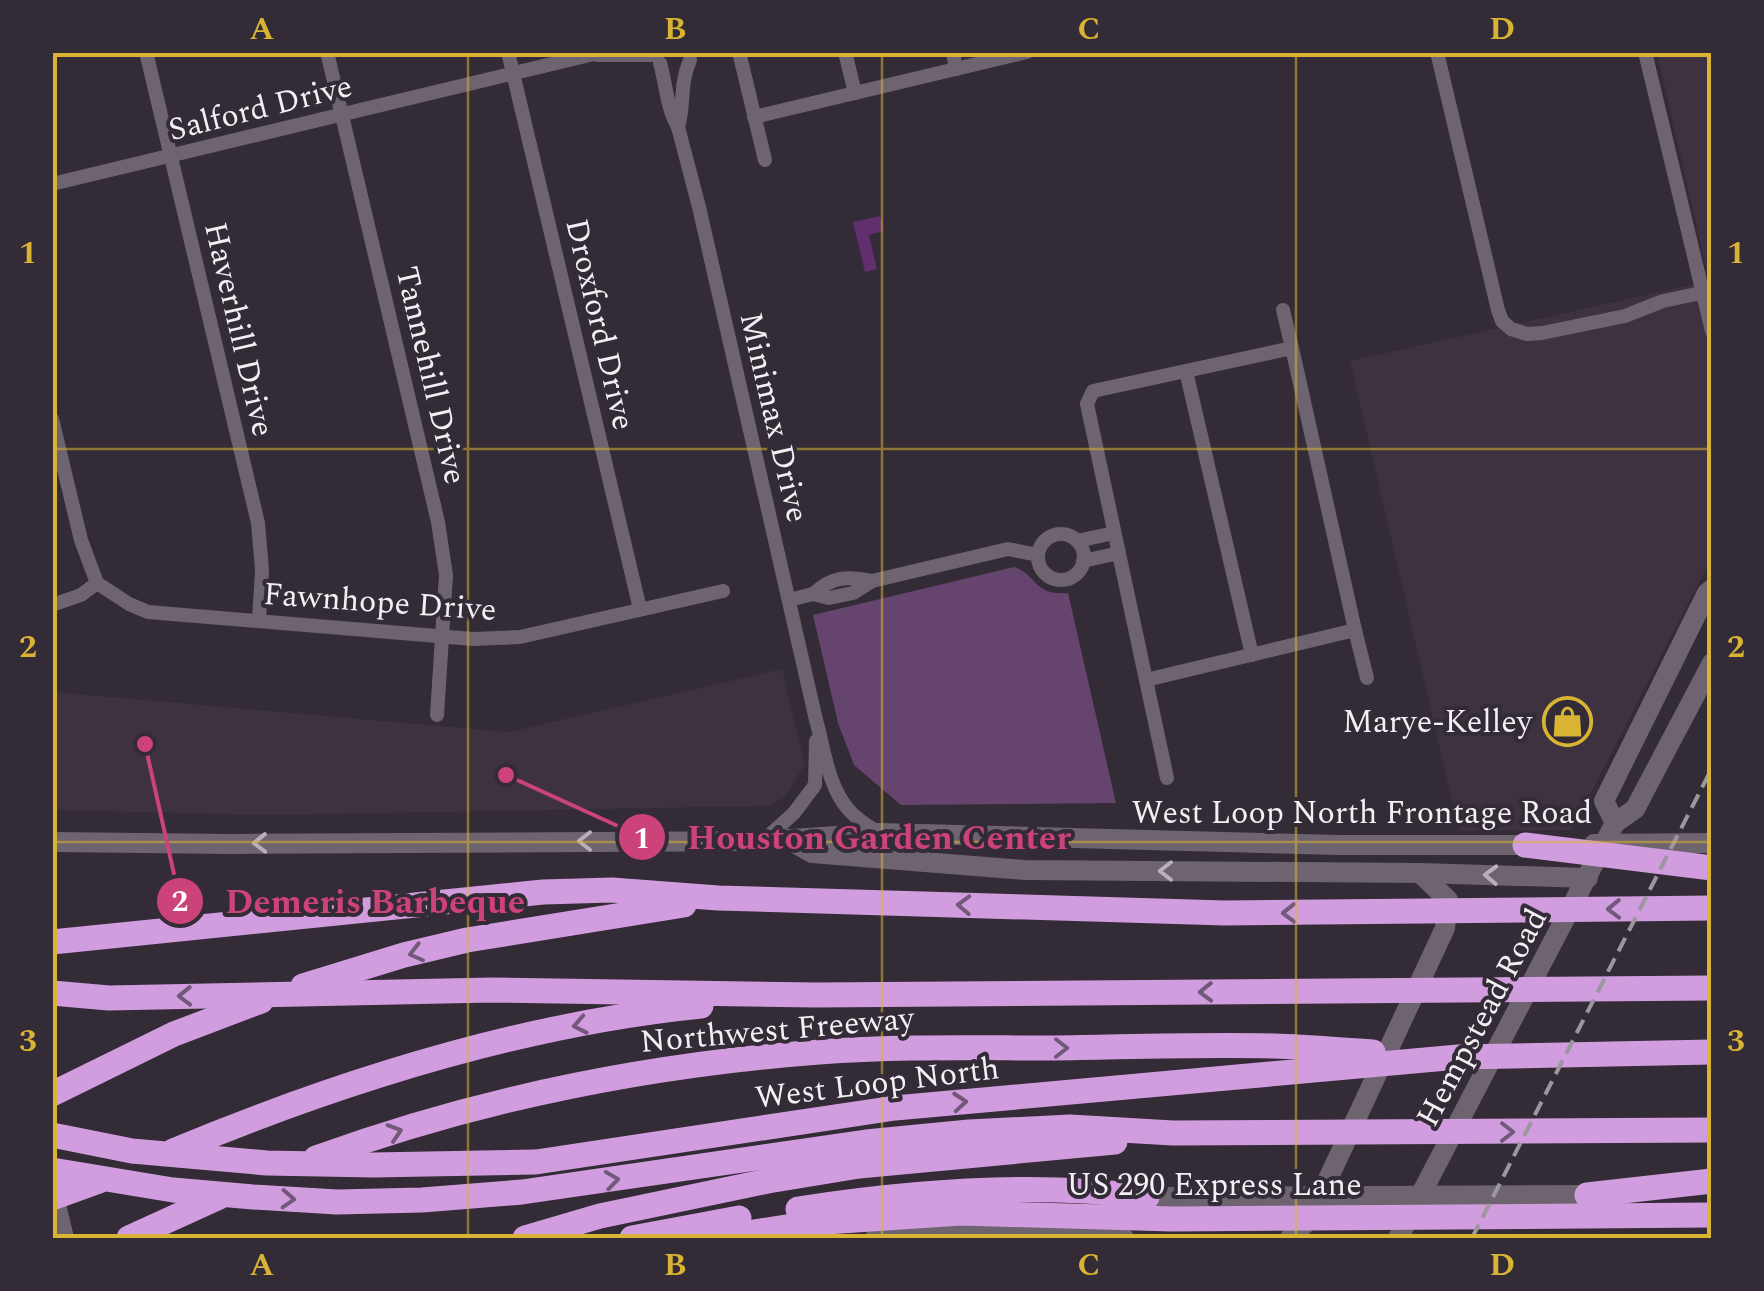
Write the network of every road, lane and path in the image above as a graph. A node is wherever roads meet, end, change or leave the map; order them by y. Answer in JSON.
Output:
{"nodes":[{"id":1,"x":146,"y":52,"type":"edge"},
{"id":2,"x":327,"y":52,"type":"edge"},
{"id":3,"x":508,"y":52,"type":"edge"},
{"id":4,"x":739,"y":52,"type":"edge"},
{"id":5,"x":845,"y":52,"type":"edge"},
{"id":6,"x":952,"y":52,"type":"edge"},
{"id":7,"x":1027,"y":52,"type":"edge"},
{"id":8,"x":1438,"y":52,"type":"edge"},
{"id":9,"x":1645,"y":52,"type":"edge"},
{"id":10,"x":600,"y":54,"type":"edge"},
{"id":11,"x":693,"y":56,"type":"edge"},
{"id":12,"x":654,"y":57,"type":"edge"},
{"id":13,"x":956,"y":69,"type":"junction"},
{"id":14,"x":513,"y":74,"type":"junction"},
{"id":15,"x":855,"y":93,"type":"junction"},
{"id":16,"x":342,"y":115,"type":"junction"},
{"id":17,"x":754,"y":117,"type":"junction"},
{"id":18,"x":678,"y":127,"type":"junction"},
{"id":19,"x":170,"y":156,"type":"junction"},
{"id":20,"x":765,"y":160,"type":"dead end"},
{"id":21,"x":52,"y":184,"type":"edge"},
{"id":22,"x":1701,"y":293,"type":"junction"},
{"id":23,"x":1282,"y":310,"type":"dead end"},
{"id":24,"x":1712,"y":331,"type":"edge"},
{"id":25,"x":1292,"y":348,"type":"junction"},
{"id":26,"x":1186,"y":371,"type":"junction"},
{"id":27,"x":52,"y":419,"type":"edge"},
{"id":28,"x":1114,"y":533,"type":"junction"},
{"id":29,"x":1077,"y":541,"type":"junction"},
{"id":30,"x":1119,"y":553,"type":"junction"},
{"id":31,"x":1038,"y":555,"type":"junction"},
{"id":32,"x":1084,"y":561,"type":"junction"},
{"id":33,"x":96,"y":584,"type":"junction"},
{"id":34,"x":1712,"y":590,"type":"edge"},
{"id":35,"x":723,"y":591,"type":"dead end"},
{"id":36,"x":789,"y":600,"type":"junction"},
{"id":37,"x":52,"y":605,"type":"edge"},
{"id":38,"x":640,"y":609,"type":"junction"},
{"id":39,"x":259,"y":620,"type":"junction"},
{"id":40,"x":1356,"y":630,"type":"junction"},
{"id":41,"x":443,"y":636,"type":"junction"},
{"id":42,"x":1252,"y":655,"type":"junction"},
{"id":43,"x":1712,"y":663,"type":"edge"},
{"id":44,"x":1367,"y":678,"type":"dead end"},
{"id":45,"x":1146,"y":680,"type":"junction"},
{"id":46,"x":437,"y":715,"type":"dead end"},
{"id":47,"x":816,"y":720,"type":"junction"},
{"id":48,"x":1168,"y":778,"type":"dead end"},
{"id":49,"x":1615,"y":823,"type":"junction"},
{"id":50,"x":880,"y":833,"type":"junction"},
{"id":51,"x":788,"y":839,"type":"junction"},
{"id":52,"x":763,"y":840,"type":"junction"},
{"id":53,"x":52,"y":842,"type":"edge"},
{"id":54,"x":1712,"y":843,"type":"edge"},
{"id":55,"x":1525,"y":845,"type":"junction"},
{"id":56,"x":1712,"y":868,"type":"edge"},
{"id":57,"x":1420,"y":873,"type":"junction"},
{"id":58,"x":1588,"y":878,"type":"junction"},
{"id":59,"x":718,"y":898,"type":"junction"},
{"id":60,"x":1712,"y":908,"type":"edge"},
{"id":61,"x":52,"y":942,"type":"edge"},
{"id":62,"x":1712,"y":988,"type":"edge"},
{"id":63,"x":52,"y":993,"type":"edge"},
{"id":64,"x":816,"y":995,"type":"junction"},
{"id":65,"x":1712,"y":1052,"type":"edge"},
{"id":66,"x":1458,"y":1057,"type":"junction"},
{"id":67,"x":52,"y":1094,"type":"edge"},
{"id":68,"x":1712,"y":1130,"type":"edge"},
{"id":69,"x":52,"y":1135,"type":"edge"},
{"id":70,"x":766,"y":1168,"type":"junction"},
{"id":71,"x":52,"y":1170,"type":"edge"},
{"id":72,"x":101,"y":1180,"type":"junction"},
{"id":73,"x":1712,"y":1181,"type":"edge"},
{"id":74,"x":52,"y":1188,"type":"edge"},
{"id":75,"x":1712,"y":1194,"type":"edge"},
{"id":76,"x":1588,"y":1195,"type":"junction"},
{"id":77,"x":1147,"y":1197,"type":"junction"},
{"id":78,"x":52,"y":1198,"type":"edge"},
{"id":79,"x":52,"y":1208,"type":"edge"},
{"id":80,"x":1712,"y":1215,"type":"edge"},
{"id":81,"x":964,"y":1231,"type":"junction"},
{"id":82,"x":136,"y":1235,"type":"edge"},
{"id":83,"x":64,"y":1238,"type":"edge"},
{"id":84,"x":524,"y":1238,"type":"edge"},
{"id":85,"x":632,"y":1238,"type":"edge"},
{"id":86,"x":717,"y":1238,"type":"edge"},
{"id":87,"x":876,"y":1238,"type":"edge"},
{"id":88,"x":1124,"y":1238,"type":"edge"},
{"id":89,"x":1290,"y":1238,"type":"edge"},
{"id":90,"x":1398,"y":1238,"type":"edge"}],
"edges":[{"from":1,"to":19,"type":"street","name":"Haverhill Drive"},
{"from":2,"to":16,"type":"street","name":"Tannehill Drive"},
{"from":3,"to":14,"type":"street","name":"Droxford Drive"},
{"from":4,"to":17,"type":"street"},
{"from":5,"to":15,"type":"street"},
{"from":6,"to":13,"type":"street"},
{"from":7,"to":13,"type":"street"},
{"from":8,"to":22,"type":"street"},
{"from":9,"to":22,"type":"street"},
{"from":10,"to":12,"type":"street","name":"Salford Drive"},
{"from":10,"to":14,"type":"street","name":"Salford Drive"},
{"from":11,"to":12,"type":"street","name":"Salford Drive"},
{"from":11,"to":18,"type":"street","name":"Minimax Drive"},
{"from":12,"to":18,"type":"street","name":"Minimax Drive"},
{"from":13,"to":15,"type":"street"},
{"from":14,"to":16,"type":"street","name":"Salford Drive"},
{"from":14,"to":38,"type":"street","name":"Droxford Drive"},
{"from":15,"to":17,"type":"street"},
{"from":16,"to":19,"type":"street","name":"Salford Drive"},
{"from":16,"to":41,"type":"street","name":"Tannehill Drive"},
{"from":17,"to":20,"type":"street"},
{"from":18,"to":36,"type":"street","name":"Minimax Drive"},
{"from":19,"to":21,"type":"street","name":"Salford Drive"},
{"from":19,"to":39,"type":"street","name":"Haverhill Drive"},
{"from":22,"to":24,"type":"street"},
{"from":23,"to":25,"type":"street"},
{"from":25,"to":26,"type":"street"},
{"from":25,"to":40,"type":"street"},
{"from":26,"to":28,"type":"street"},
{"from":26,"to":42,"type":"street"},
{"from":27,"to":33,"type":"street"},
{"from":28,"to":29,"type":"street"},
{"from":28,"to":30,"type":"street"},
{"from":29,"to":31,"type":"street"},
{"from":29,"to":32,"type":"street"},
{"from":30,"to":32,"type":"street"},
{"from":30,"to":45,"type":"street"},
{"from":31,"to":32,"type":"street"},
{"from":31,"to":36,"type":"street"},
{"from":33,"to":37,"type":"street"},
{"from":33,"to":39,"type":"street","name":"Fawnhope Drive"},
{"from":34,"to":49,"type":"main road","name":"Hempstead Road"},
{"from":35,"to":38,"type":"street","name":"Fawnhope Drive"},
{"from":36,"to":47,"type":"street","name":"Minimax Drive"},
{"from":38,"to":41,"type":"street","name":"Fawnhope Drive"},
{"from":39,"to":41,"type":"street","name":"Fawnhope Drive"},
{"from":40,"to":42,"type":"street"},
{"from":40,"to":44,"type":"street"},
{"from":41,"to":46,"type":"street","name":"Tannehill Drive"},
{"from":42,"to":45,"type":"street"},
{"from":43,"to":49,"type":"main road","name":"Hempstead Road"},
{"from":45,"to":48,"type":"street"},
{"from":47,"to":50,"type":"street","name":"Minimax Drive"},
{"from":47,"to":52,"type":"street","name":"Minimax Drive"},
{"from":49,"to":58,"type":"main road","name":"Hempstead Road"},
{"from":50,"to":51,"type":"main road","name":"West Loop North Frontage Road"},
{"from":50,"to":55,"type":"main road","name":"West Loop North Frontage Road"},
{"from":51,"to":52,"type":"main road","name":"West Loop North Frontage Road"},
{"from":57,"to":51,"type":"main road","one_way":true},
{"from":52,"to":53,"type":"main road","name":"West Loop North Frontage Road","one_way":true},
{"from":54,"to":55,"type":"main road","name":"West Loop North Frontage Road"},
{"from":55,"to":56,"type":"highway"},
{"from":58,"to":57,"type":"main road","one_way":true},
{"from":57,"to":89,"type":"main road"},
{"from":58,"to":90,"type":"main road","name":"Hempstead Road"},
{"from":60,"to":59,"type":"highway","one_way":true},
{"from":59,"to":61,"type":"highway"},
{"from":59,"to":67,"type":"highway","one_way":true},
{"from":62,"to":64,"type":"highway","one_way":true},
{"from":64,"to":63,"type":"highway","one_way":true},
{"from":64,"to":72,"type":"highway","one_way":true},
{"from":65,"to":66,"type":"highway","name":"West Loop North"},
{"from":69,"to":66,"type":"highway","name":"West Loop North","one_way":true},
{"from":82,"to":66,"type":"highway","name":"Northwest Freeway","one_way":true},
{"from":70,"to":68,"type":"highway","one_way":true},
{"from":71,"to":70,"type":"highway","one_way":true},
{"from":70,"to":84,"type":"highway"},
{"from":72,"to":78,"type":"highway"},
{"from":72,"to":79,"type":"highway"},
{"from":73,"to":76,"type":"highway"},
{"from":74,"to":83,"type":"main road"},
{"from":75,"to":76,"type":"main road"},
{"from":76,"to":77,"type":"main road"},
{"from":77,"to":81,"type":"main road"},
{"from":77,"to":85,"type":"highway"},
{"from":80,"to":86,"type":"highway","name":"US 290 Express Lane"},
{"from":81,"to":87,"type":"main road"},
{"from":81,"to":88,"type":"main road"}]}
